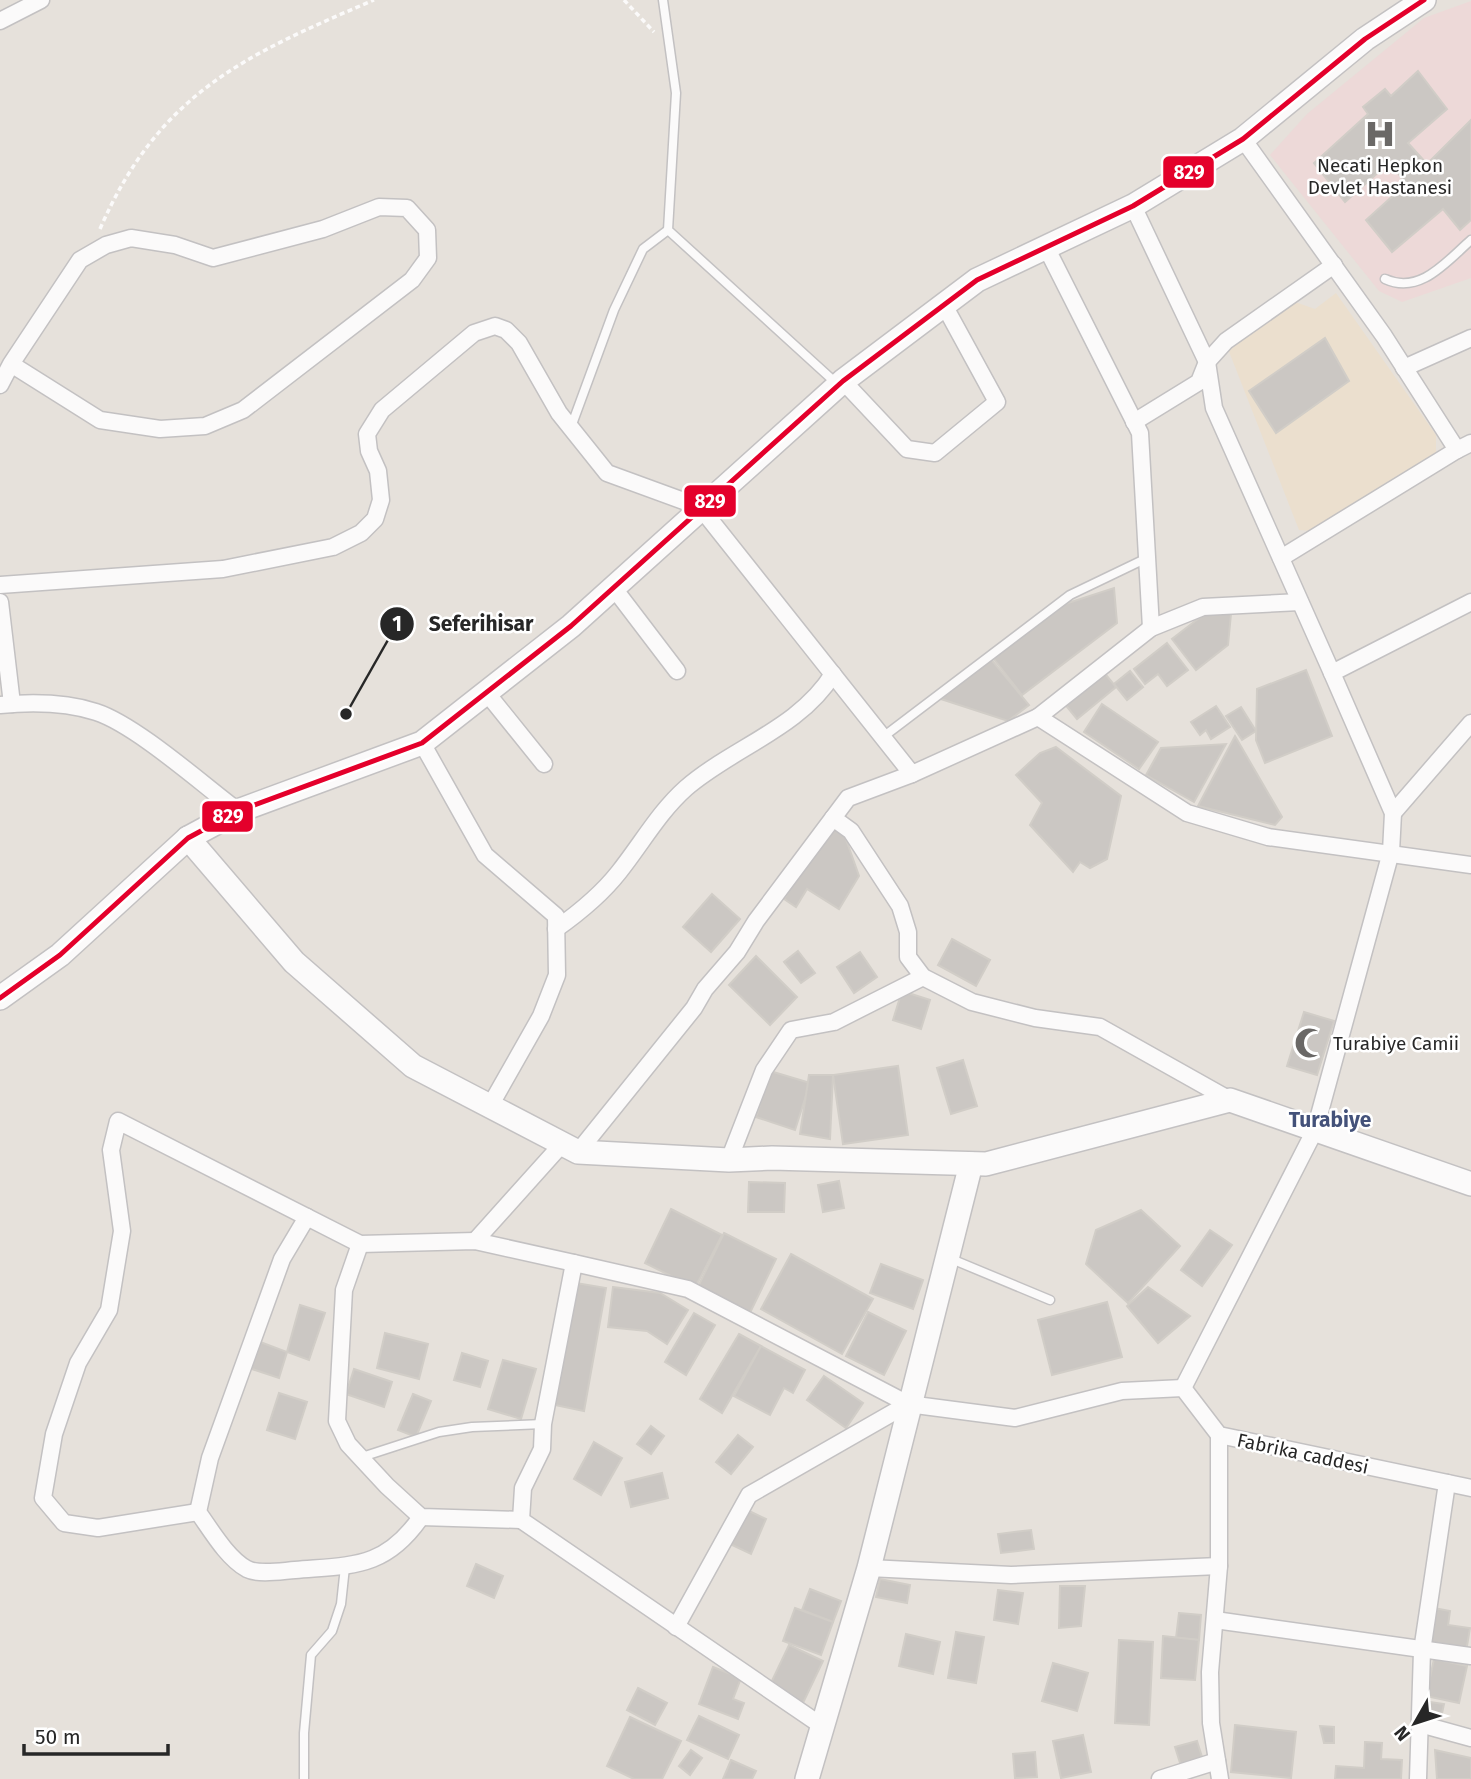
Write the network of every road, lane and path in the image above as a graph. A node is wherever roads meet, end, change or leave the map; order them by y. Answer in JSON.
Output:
{"nodes":[{"id":1,"x":41,"y":0,"type":"edge"},
{"id":2,"x":374,"y":0,"type":"edge"},
{"id":3,"x":624,"y":0,"type":"edge"},
{"id":4,"x":663,"y":0,"type":"edge"},
{"id":5,"x":1424,"y":0,"type":"edge"},
{"id":6,"x":0,"y":21,"type":"edge"},
{"id":7,"x":671,"y":47,"type":"junction"},
{"id":8,"x":1243,"y":139,"type":"junction"},
{"id":9,"x":1133,"y":206,"type":"junction"},
{"id":10,"x":667,"y":230,"type":"junction"},
{"id":11,"x":1471,"y":240,"type":"edge"},
{"id":12,"x":1046,"y":247,"type":"junction"},
{"id":13,"x":88,"y":256,"type":"junction"},
{"id":14,"x":1334,"y":265,"type":"junction"},
{"id":15,"x":1385,"y":279,"type":"dead end"},
{"id":16,"x":944,"y":305,"type":"junction"},
{"id":17,"x":1471,"y":338,"type":"edge"},
{"id":18,"x":1207,"y":362,"type":"junction"},
{"id":19,"x":11,"y":364,"type":"junction"},
{"id":20,"x":1404,"y":368,"type":"junction"},
{"id":21,"x":840,"y":383,"type":"junction"},
{"id":22,"x":0,"y":386,"type":"edge"},
{"id":23,"x":1134,"y":422,"type":"junction"},
{"id":24,"x":571,"y":427,"type":"junction"},
{"id":25,"x":1464,"y":447,"type":"edge"},
{"id":26,"x":700,"y":507,"type":"junction"},
{"id":27,"x":1147,"y":558,"type":"junction"},
{"id":28,"x":1281,"y":558,"type":"junction"},
{"id":29,"x":0,"y":585,"type":"edge"},
{"id":30,"x":613,"y":587,"type":"junction"},
{"id":31,"x":0,"y":601,"type":"edge"},
{"id":32,"x":1300,"y":601,"type":"junction"},
{"id":33,"x":1471,"y":602,"type":"edge"},
{"id":34,"x":1151,"y":628,"type":"junction"},
{"id":35,"x":677,"y":671,"type":"dead end"},
{"id":36,"x":1332,"y":673,"type":"junction"},
{"id":37,"x":833,"y":674,"type":"junction"},
{"id":38,"x":486,"y":692,"type":"junction"},
{"id":39,"x":6,"y":704,"type":"edge"},
{"id":40,"x":1038,"y":717,"type":"junction"},
{"id":41,"x":1471,"y":723,"type":"edge"},
{"id":42,"x":883,"y":737,"type":"junction"},
{"id":43,"x":422,"y":743,"type":"junction"},
{"id":44,"x":544,"y":764,"type":"dead end"},
{"id":45,"x":912,"y":774,"type":"junction"},
{"id":46,"x":238,"y":811,"type":"junction"},
{"id":47,"x":1393,"y":813,"type":"junction"},
{"id":48,"x":833,"y":818,"type":"junction"},
{"id":49,"x":188,"y":838,"type":"junction"},
{"id":50,"x":1391,"y":852,"type":"junction"},
{"id":51,"x":1471,"y":865,"type":"edge"},
{"id":52,"x":556,"y":929,"type":"junction"},
{"id":53,"x":923,"y":977,"type":"junction"},
{"id":54,"x":0,"y":998,"type":"edge"},
{"id":55,"x":1230,"y":1100,"type":"junction"},
{"id":56,"x":490,"y":1106,"type":"junction"},
{"id":57,"x":1315,"y":1130,"type":"junction"},
{"id":58,"x":571,"y":1147,"type":"junction"},
{"id":59,"x":729,"y":1160,"type":"junction"},
{"id":60,"x":971,"y":1164,"type":"junction"},
{"id":61,"x":1471,"y":1184,"type":"edge"},
{"id":62,"x":307,"y":1217,"type":"junction"},
{"id":63,"x":475,"y":1241,"type":"junction"},
{"id":64,"x":360,"y":1244,"type":"junction"},
{"id":65,"x":946,"y":1257,"type":"junction"},
{"id":66,"x":574,"y":1263,"type":"junction"},
{"id":67,"x":1050,"y":1300,"type":"dead end"},
{"id":68,"x":1182,"y":1388,"type":"junction"},
{"id":69,"x":908,"y":1404,"type":"junction"},
{"id":70,"x":543,"y":1424,"type":"junction"},
{"id":71,"x":1219,"y":1435,"type":"junction"},
{"id":72,"x":359,"y":1458,"type":"junction"},
{"id":73,"x":1447,"y":1483,"type":"junction"},
{"id":74,"x":1471,"y":1488,"type":"edge"},
{"id":75,"x":198,"y":1512,"type":"junction"},
{"id":76,"x":421,"y":1517,"type":"junction"},
{"id":77,"x":521,"y":1520,"type":"junction"},
{"id":78,"x":345,"y":1566,"type":"junction"},
{"id":79,"x":1219,"y":1566,"type":"junction"},
{"id":80,"x":869,"y":1568,"type":"junction"},
{"id":81,"x":1215,"y":1620,"type":"junction"},
{"id":82,"x":676,"y":1627,"type":"junction"},
{"id":83,"x":1422,"y":1651,"type":"junction"},
{"id":84,"x":1471,"y":1656,"type":"edge"},
{"id":85,"x":1420,"y":1724,"type":"junction"},
{"id":86,"x":822,"y":1726,"type":"junction"},
{"id":87,"x":1471,"y":1738,"type":"edge"},
{"id":88,"x":1217,"y":1761,"type":"junction"},
{"id":89,"x":304,"y":1779,"type":"edge"},
{"id":90,"x":807,"y":1779,"type":"edge"},
{"id":91,"x":1160,"y":1779,"type":"edge"},
{"id":92,"x":1220,"y":1779,"type":"edge"},
{"id":93,"x":1418,"y":1779,"type":"edge"}],
"edges":[{"from":1,"to":6,"type":"street"},
{"from":2,"to":13,"type":"path"},
{"from":3,"to":7,"type":"path"},
{"from":4,"to":7,"type":"lane"},
{"from":5,"to":8,"type":"street"},
{"from":7,"to":10,"type":"lane"},
{"from":8,"to":9,"type":"street"},
{"from":8,"to":14,"type":"street"},
{"from":9,"to":12,"type":"street"},
{"from":9,"to":18,"type":"street"},
{"from":10,"to":21,"type":"lane"},
{"from":10,"to":24,"type":"lane"},
{"from":11,"to":15,"type":"lane"},
{"from":12,"to":16,"type":"street"},
{"from":12,"to":23,"type":"street"},
{"from":13,"to":19,"type":"street"},
{"from":13,"to":19,"type":"street"},
{"from":14,"to":18,"type":"street"},
{"from":14,"to":20,"type":"street"},
{"from":16,"to":21,"type":"street"},
{"from":16,"to":21,"type":"street"},
{"from":17,"to":20,"type":"street"},
{"from":18,"to":23,"type":"street"},
{"from":18,"to":28,"type":"street"},
{"from":19,"to":22,"type":"street"},
{"from":20,"to":25,"type":"street"},
{"from":21,"to":26,"type":"street"},
{"from":23,"to":27,"type":"street"},
{"from":24,"to":26,"type":"street"},
{"from":24,"to":29,"type":"street"},
{"from":25,"to":28,"type":"street"},
{"from":26,"to":30,"type":"street"},
{"from":26,"to":37,"type":"street"},
{"from":27,"to":34,"type":"street"},
{"from":27,"to":42,"type":"lane"},
{"from":28,"to":32,"type":"street"},
{"from":30,"to":35,"type":"street"},
{"from":30,"to":38,"type":"street"},
{"from":31,"to":39,"type":"street"},
{"from":32,"to":34,"type":"street"},
{"from":32,"to":36,"type":"street"},
{"from":33,"to":36,"type":"street"},
{"from":34,"to":40,"type":"street"},
{"from":36,"to":47,"type":"street"},
{"from":37,"to":42,"type":"street"},
{"from":37,"to":52,"type":"street"},
{"from":38,"to":43,"type":"street"},
{"from":38,"to":44,"type":"street"},
{"from":39,"to":46,"type":"street"},
{"from":40,"to":45,"type":"street"},
{"from":40,"to":50,"type":"street"},
{"from":41,"to":47,"type":"street"},
{"from":42,"to":45,"type":"street"},
{"from":43,"to":46,"type":"street"},
{"from":43,"to":52,"type":"street"},
{"from":45,"to":48,"type":"street"},
{"from":46,"to":49,"type":"street"},
{"from":47,"to":50,"type":"street"},
{"from":48,"to":53,"type":"street"},
{"from":48,"to":58,"type":"street"},
{"from":49,"to":54,"type":"street"},
{"from":49,"to":56,"type":"street"},
{"from":50,"to":51,"type":"street"},
{"from":50,"to":57,"type":"street"},
{"from":52,"to":56,"type":"street"},
{"from":53,"to":55,"type":"street"},
{"from":53,"to":59,"type":"street"},
{"from":55,"to":57,"type":"street"},
{"from":55,"to":60,"type":"street"},
{"from":56,"to":58,"type":"street"},
{"from":57,"to":61,"type":"street"},
{"from":57,"to":68,"type":"street"},
{"from":58,"to":59,"type":"street"},
{"from":58,"to":63,"type":"street"},
{"from":59,"to":60,"type":"street"},
{"from":60,"to":65,"type":"street"},
{"from":62,"to":64,"type":"street"},
{"from":62,"to":75,"type":"street"},
{"from":62,"to":75,"type":"street"},
{"from":63,"to":64,"type":"street"},
{"from":63,"to":66,"type":"street"},
{"from":64,"to":72,"type":"street"},
{"from":65,"to":67,"type":"lane"},
{"from":65,"to":69,"type":"street"},
{"from":66,"to":69,"type":"street"},
{"from":66,"to":70,"type":"street"},
{"from":68,"to":69,"type":"street"},
{"from":68,"to":71,"type":"street","name":"Fabrika caddesi"},
{"from":69,"to":80,"type":"street"},
{"from":69,"to":82,"type":"street"},
{"from":70,"to":72,"type":"lane"},
{"from":70,"to":77,"type":"street"},
{"from":71,"to":73,"type":"street","name":"Fabrika caddesi"},
{"from":71,"to":79,"type":"street"},
{"from":72,"to":76,"type":"street"},
{"from":73,"to":74,"type":"street","name":"Fabrika caddesi"},
{"from":73,"to":83,"type":"street"},
{"from":75,"to":78,"type":"street"},
{"from":76,"to":77,"type":"street"},
{"from":76,"to":78,"type":"street"},
{"from":77,"to":82,"type":"street"},
{"from":78,"to":89,"type":"lane"},
{"from":79,"to":80,"type":"street"},
{"from":79,"to":81,"type":"street"},
{"from":80,"to":86,"type":"street"},
{"from":81,"to":83,"type":"street"},
{"from":81,"to":88,"type":"street"},
{"from":82,"to":86,"type":"street"},
{"from":83,"to":84,"type":"street"},
{"from":83,"to":85,"type":"street"},
{"from":85,"to":87,"type":"street"},
{"from":85,"to":93,"type":"street"},
{"from":86,"to":90,"type":"street"},
{"from":88,"to":91,"type":"street"},
{"from":88,"to":92,"type":"street"}]}
